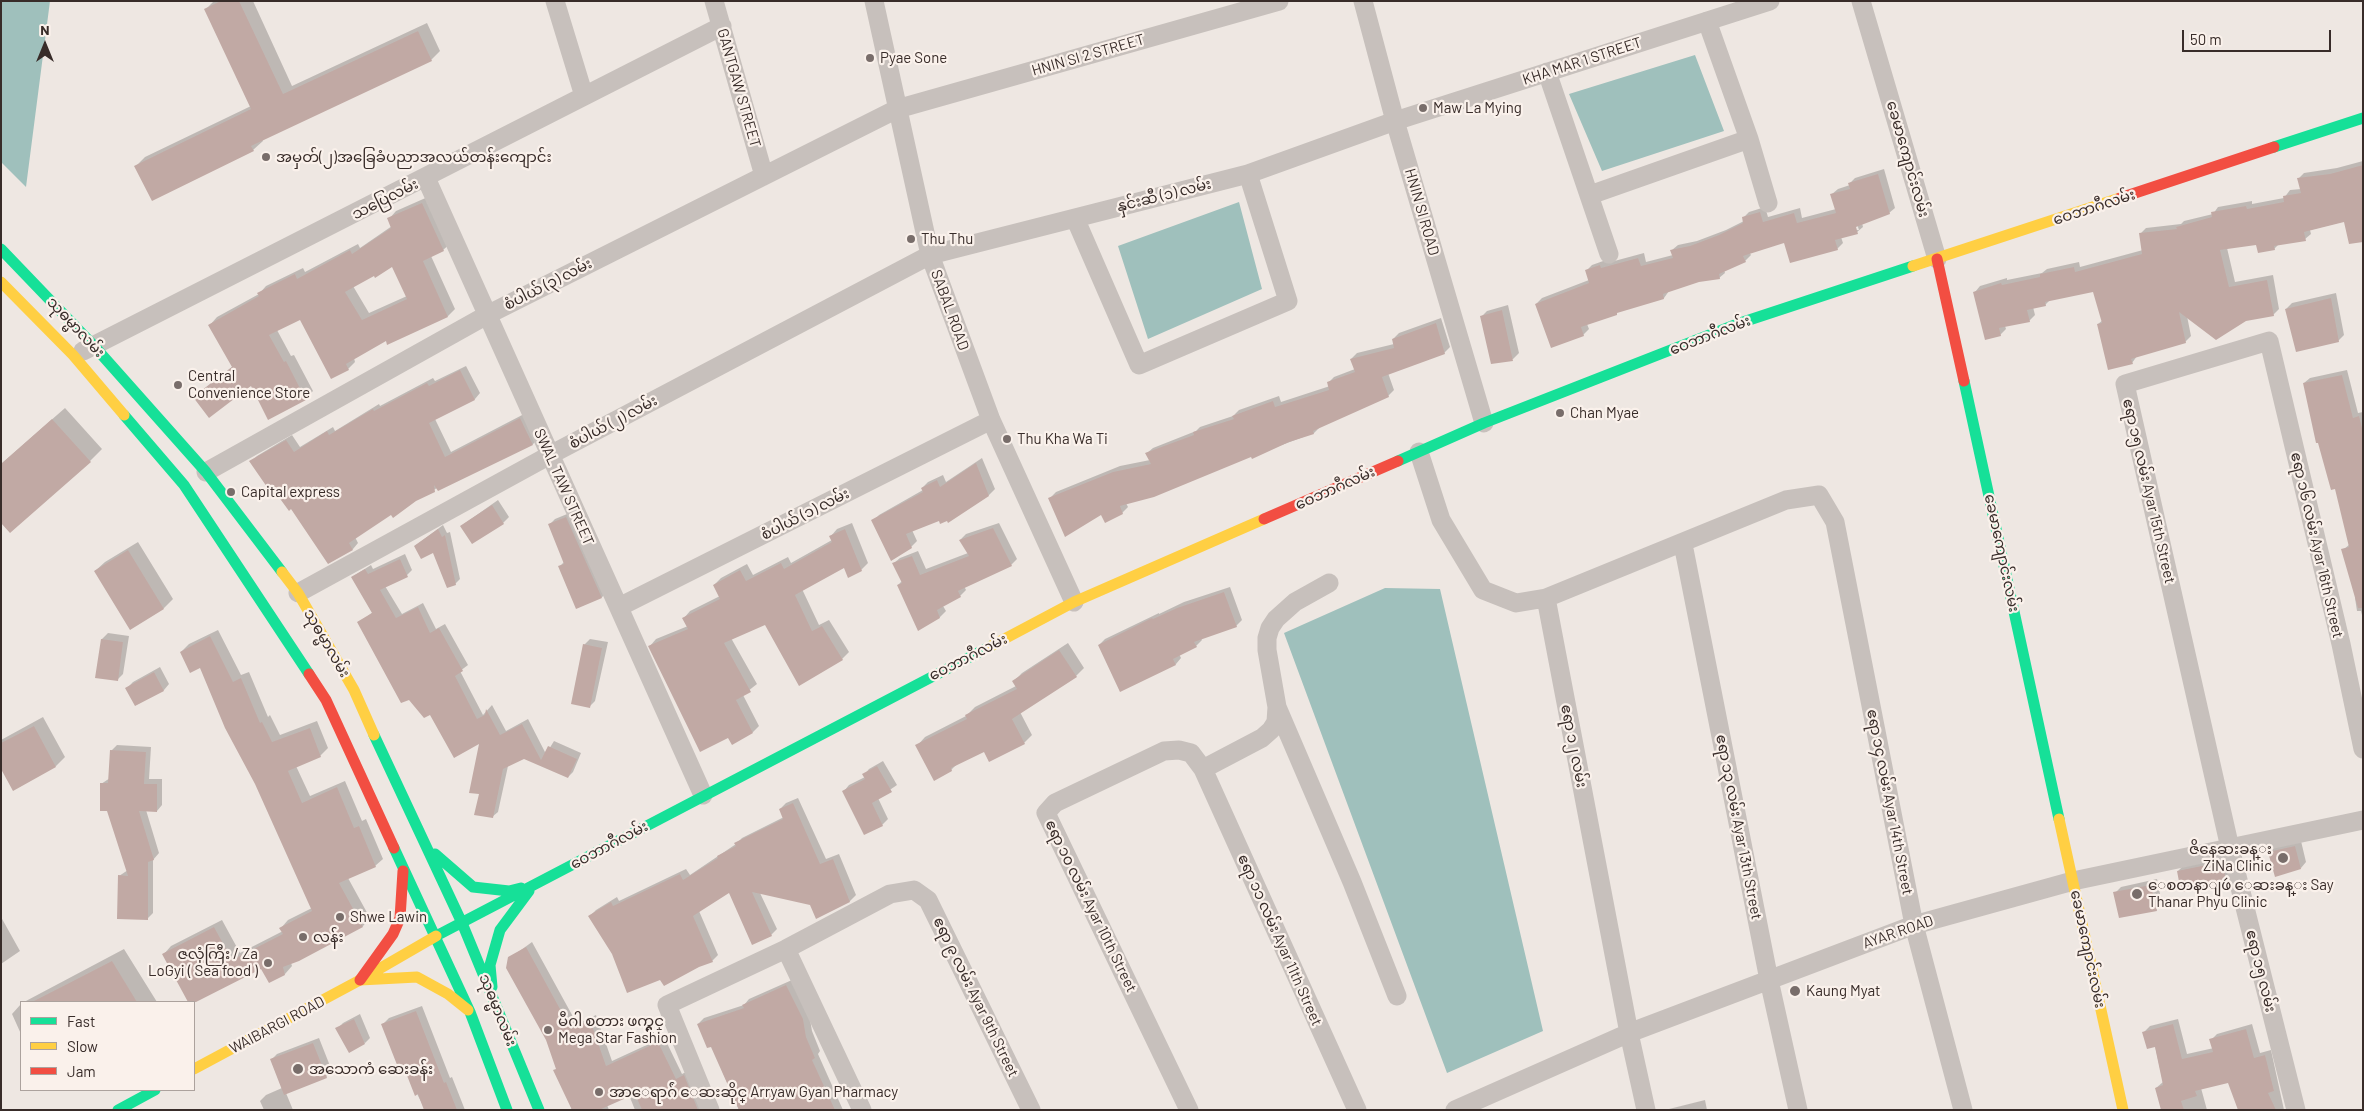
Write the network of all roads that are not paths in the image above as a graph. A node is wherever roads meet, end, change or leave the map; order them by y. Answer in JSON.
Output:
{"nodes":[{"id":1,"x":555,"y":1,"type":"edge"},
{"id":2,"x":714,"y":1,"type":"edge"},
{"id":3,"x":874,"y":1,"type":"edge"},
{"id":4,"x":1279,"y":1,"type":"edge"},
{"id":5,"x":1363,"y":1,"type":"edge"},
{"id":6,"x":1770,"y":1,"type":"edge"},
{"id":7,"x":1862,"y":1,"type":"edge"},
{"id":8,"x":1707,"y":21,"type":"junction"},
{"id":9,"x":722,"y":26,"type":"junction"},
{"id":10,"x":1547,"y":72,"type":"junction"},
{"id":11,"x":584,"y":96,"type":"junction"},
{"id":12,"x":897,"y":109,"type":"junction"},
{"id":13,"x":2363,"y":118,"type":"edge"},
{"id":14,"x":1395,"y":121,"type":"junction"},
{"id":15,"x":1749,"y":139,"type":"junction"},
{"id":16,"x":1248,"y":174,"type":"junction"},
{"id":17,"x":764,"y":176,"type":"junction"},
{"id":18,"x":426,"y":178,"type":"junction"},
{"id":19,"x":1590,"y":195,"type":"junction"},
{"id":20,"x":1768,"y":203,"type":"dead end"},
{"id":21,"x":1075,"y":218,"type":"junction"},
{"id":22,"x":1,"y":249,"type":"edge"},
{"id":23,"x":1609,"y":254,"type":"dead end"},
{"id":24,"x":930,"y":255,"type":"junction"},
{"id":25,"x":1937,"y":259,"type":"junction"},
{"id":26,"x":1,"y":282,"type":"edge"},
{"id":27,"x":487,"y":315,"type":"junction"},
{"id":28,"x":2268,"y":341,"type":"joint"},
{"id":29,"x":94,"y":346,"type":"junction"},
{"id":30,"x":73,"y":355,"type":"junction"},
{"id":31,"x":991,"y":420,"type":"junction"},
{"id":32,"x":1484,"y":423,"type":"junction"},
{"id":33,"x":1419,"y":452,"type":"junction"},
{"id":34,"x":550,"y":455,"type":"junction"},
{"id":35,"x":206,"y":472,"type":"junction"},
{"id":36,"x":1682,"y":544,"type":"junction"},
{"id":37,"x":1329,"y":583,"type":"dead end"},
{"id":38,"x":298,"y":593,"type":"junction"},
{"id":39,"x":1546,"y":598,"type":"junction"},
{"id":40,"x":1074,"y":602,"type":"junction"},
{"id":41,"x":618,"y":607,"type":"junction"},
{"id":42,"x":1277,"y":707,"type":"junction"},
{"id":43,"x":2206,"y":744,"type":"joint"},
{"id":44,"x":2363,"y":749,"type":"edge"},
{"id":45,"x":1203,"y":769,"type":"junction"},
{"id":46,"x":703,"y":795,"type":"junction"},
{"id":47,"x":2363,"y":820,"type":"edge"},
{"id":48,"x":427,"y":848,"type":"junction"},
{"id":49,"x":2230,"y":848,"type":"junction"},
{"id":50,"x":403,"y":867,"type":"junction"},
{"id":51,"x":2073,"y":881,"type":"junction"},
{"id":52,"x":535,"y":884,"type":"junction"},
{"id":53,"x":462,"y":923,"type":"junction"},
{"id":54,"x":1914,"y":925,"type":"junction"},
{"id":55,"x":436,"y":936,"type":"junction"},
{"id":56,"x":786,"y":949,"type":"junction"},
{"id":57,"x":360,"y":980,"type":"junction"},
{"id":58,"x":1769,"y":980,"type":"junction"},
{"id":59,"x":1397,"y":996,"type":"dead end"},
{"id":60,"x":493,"y":997,"type":"junction"},
{"id":61,"x":470,"y":1012,"type":"junction"},
{"id":62,"x":1629,"y":1033,"type":"junction"},
{"id":63,"x":195,"y":1068,"type":"edge"},
{"id":64,"x":153,"y":1091,"type":"edge"},
{"id":65,"x":118,"y":1110,"type":"edge"},
{"id":66,"x":507,"y":1110,"type":"edge"},
{"id":67,"x":539,"y":1110,"type":"edge"},
{"id":68,"x":710,"y":1110,"type":"edge"},
{"id":69,"x":862,"y":1110,"type":"edge"},
{"id":70,"x":1031,"y":1110,"type":"edge"},
{"id":71,"x":1189,"y":1110,"type":"edge"},
{"id":72,"x":1357,"y":1110,"type":"edge"},
{"id":73,"x":1455,"y":1110,"type":"edge"},
{"id":74,"x":1646,"y":1110,"type":"edge"},
{"id":75,"x":1798,"y":1110,"type":"edge"},
{"id":76,"x":1963,"y":1110,"type":"edge"},
{"id":77,"x":2123,"y":1110,"type":"edge"},
{"id":78,"x":2296,"y":1110,"type":"edge"}],
"edges":[{"from":1,"to":11,"type":"street"},
{"from":2,"to":9,"type":"street","name":"GANTGAW STREET"},
{"from":3,"to":12,"type":"street","name":"SABAL ROAD"},
{"from":4,"to":12,"type":"street","name":"HNIN SI 2 STREET"},
{"from":5,"to":14,"type":"street","name":"HNIN SI ROAD"},
{"from":6,"to":8,"type":"street","name":"KHA MAR 1 STREET"},
{"from":7,"to":25,"type":"street","name":"ခေမာကျောင်းလမ်း"},
{"from":8,"to":10,"type":"street","name":"KHA MAR 1 STREET"},
{"from":8,"to":15,"type":"street"},
{"from":9,"to":11,"type":"street","name":"သပြေလမ်း"},
{"from":9,"to":17,"type":"street","name":"GANTGAW STREET"},
{"from":10,"to":14,"type":"street","name":"KHA MAR 1 STREET"},
{"from":10,"to":19,"type":"street"},
{"from":11,"to":18,"type":"street","name":"သပြေလမ်း"},
{"from":12,"to":17,"type":"street","name":"စံပါယ် (၃) လမ်း"},
{"from":12,"to":24,"type":"street","name":"SABAL ROAD"},
{"from":13,"to":25,"type":"main road","name":"ဝေဘာဂီလမ်း"},
{"from":14,"to":16,"type":"street","name":"နှင်းဆီ (၁) လမ်း"},
{"from":14,"to":32,"type":"street","name":"HNIN SI ROAD"},
{"from":15,"to":19,"type":"street"},
{"from":15,"to":20,"type":"street"},
{"from":16,"to":21,"type":"street","name":"နှင်းဆီ (၁) လမ်း"},
{"from":16,"to":21,"type":"street"},
{"from":17,"to":27,"type":"street","name":"စံပါယ် (၃) လမ်း"},
{"from":18,"to":27,"type":"street","name":"SWAL TAW STREET"},
{"from":18,"to":29,"type":"street","name":"သပြေလမ်း"},
{"from":19,"to":23,"type":"street"},
{"from":21,"to":24,"type":"street","name":"နှင်းဆီ (၁) လမ်း"},
{"from":22,"to":29,"type":"main road","name":"သုဓမ္မာလမ်း"},
{"from":24,"to":31,"type":"street","name":"SABAL ROAD"},
{"from":24,"to":34,"type":"street","name":"စံပါယ် (၂) လမ်း"},
{"from":25,"to":32,"type":"main road","name":"ဝေဘာဂီလမ်း"},
{"from":25,"to":51,"type":"main road","name":"ခေမာကျောင်းလမ်း"},
{"from":26,"to":30,"type":"main road","name":"သုဓမ္မာလမ်း"},
{"from":27,"to":34,"type":"street","name":"SWAL TAW STREET"},
{"from":27,"to":35,"type":"street","name":"စံပါယ် (၃) လမ်း"},
{"from":28,"to":43,"type":"street","name":"ဧရာ ၁၅ လမ်း Ayar 15th Street"},
{"from":28,"to":44,"type":"street","name":"ဧရာ ၁၆ လမ်း Ayar 16th Street"},
{"from":29,"to":30,"type":"street","name":"သပြေလမ်း"},
{"from":29,"to":35,"type":"main road","name":"သုဓမ္မာလမ်း"},
{"from":30,"to":50,"type":"main road","name":"သုဓမ္မာလမ်း"},
{"from":31,"to":40,"type":"street","name":"SABAL ROAD"},
{"from":31,"to":41,"type":"street","name":"စံပါယ် (၁) လမ်း"},
{"from":32,"to":33,"type":"main road","name":"ဝေဘာဂီလမ်း"},
{"from":33,"to":39,"type":"street"},
{"from":33,"to":40,"type":"main road","name":"ဝေဘာဂီလမ်း"},
{"from":34,"to":38,"type":"street","name":"စံပါယ် (၂) လမ်း"},
{"from":34,"to":41,"type":"street","name":"SWAL TAW STREET"},
{"from":35,"to":38,"type":"main road","name":"သုဓမ္မာလမ်း"},
{"from":36,"to":39,"type":"street"},
{"from":36,"to":54,"type":"street","name":"ဧရာ ၁၄ လမ်း Ayar 14th Street"},
{"from":36,"to":58,"type":"street","name":"ဧရာ ၁၃ လမ်း Ayar 13th Street"},
{"from":37,"to":42,"type":"street"},
{"from":38,"to":48,"type":"main road","name":"သုဓမ္မာလမ်း"},
{"from":39,"to":62,"type":"street","name":"ဧရာ ၁၂ လမ်း"},
{"from":40,"to":46,"type":"main road","name":"ဝေဘာဂီလမ်း"},
{"from":41,"to":46,"type":"street","name":"SWAL TAW STREET"},
{"from":42,"to":45,"type":"street"},
{"from":42,"to":59,"type":"street"},
{"from":43,"to":49,"type":"street","name":"ဧရာ ၁၅ လမ်း"},
{"from":45,"to":71,"type":"street","name":"ဧရာ ၁၀ လမ်း Ayar 10th Street"},
{"from":45,"to":72,"type":"street","name":"ဧရာ ၁၁ လမ်း Ayar 11th Street"},
{"from":46,"to":52,"type":"main road","name":"ဝေဘာဂီလမ်း"},
{"from":47,"to":49,"type":"street","name":"AYAR ROAD"},
{"from":48,"to":52,"type":"main road"},
{"from":48,"to":53,"type":"main road","name":"သုဓမ္မာလမ်း"},
{"from":49,"to":51,"type":"street","name":"AYAR ROAD"},
{"from":49,"to":78,"type":"street","name":"ဧရာ ၁၅ လမ်း"},
{"from":50,"to":55,"type":"main road","name":"သုဓမ္မာလမ်း"},
{"from":50,"to":57,"type":"main road"},
{"from":51,"to":54,"type":"street","name":"AYAR ROAD"},
{"from":51,"to":77,"type":"main road","name":"ခေမာကျောင်းလမ်း"},
{"from":52,"to":53,"type":"main road","name":"ဝေဘာဂီလမ်း"},
{"from":52,"to":60,"type":"main road"},
{"from":53,"to":55,"type":"main road","name":"ဝေဘာဂီလမ်း"},
{"from":53,"to":60,"type":"main road","name":"သုဓမ္မာလမ်း"},
{"from":54,"to":58,"type":"street","name":"AYAR ROAD"},
{"from":54,"to":76,"type":"street","name":"ဧရာ ၁၄ လမ်း Ayar 14th Street"},
{"from":55,"to":57,"type":"main road","name":"ဝေဘာဂီလမ်း"},
{"from":55,"to":61,"type":"main road","name":"သုဓမ္မာလမ်း"},
{"from":56,"to":68,"type":"street"},
{"from":56,"to":69,"type":"street"},
{"from":56,"to":70,"type":"street","name":"ဧရာ ၉ လမ်း Ayar 9th Street"},
{"from":57,"to":61,"type":"main road"},
{"from":57,"to":63,"type":"main road","name":"WAIBARGI ROAD"},
{"from":58,"to":62,"type":"street","name":"AYAR ROAD"},
{"from":58,"to":75,"type":"street","name":"ဧရာ ၁၃ လမ်း Ayar 13th Street"},
{"from":60,"to":67,"type":"main road","name":"သုဓမ္မာလမ်း"},
{"from":61,"to":66,"type":"main road","name":"သုဓမ္မာလမ်း"},
{"from":62,"to":73,"type":"street","name":"AYAR ROAD"},
{"from":62,"to":74,"type":"street","name":"ဧရာ ၁၂ လမ်း"},
{"from":64,"to":65,"type":"main road"}]}
